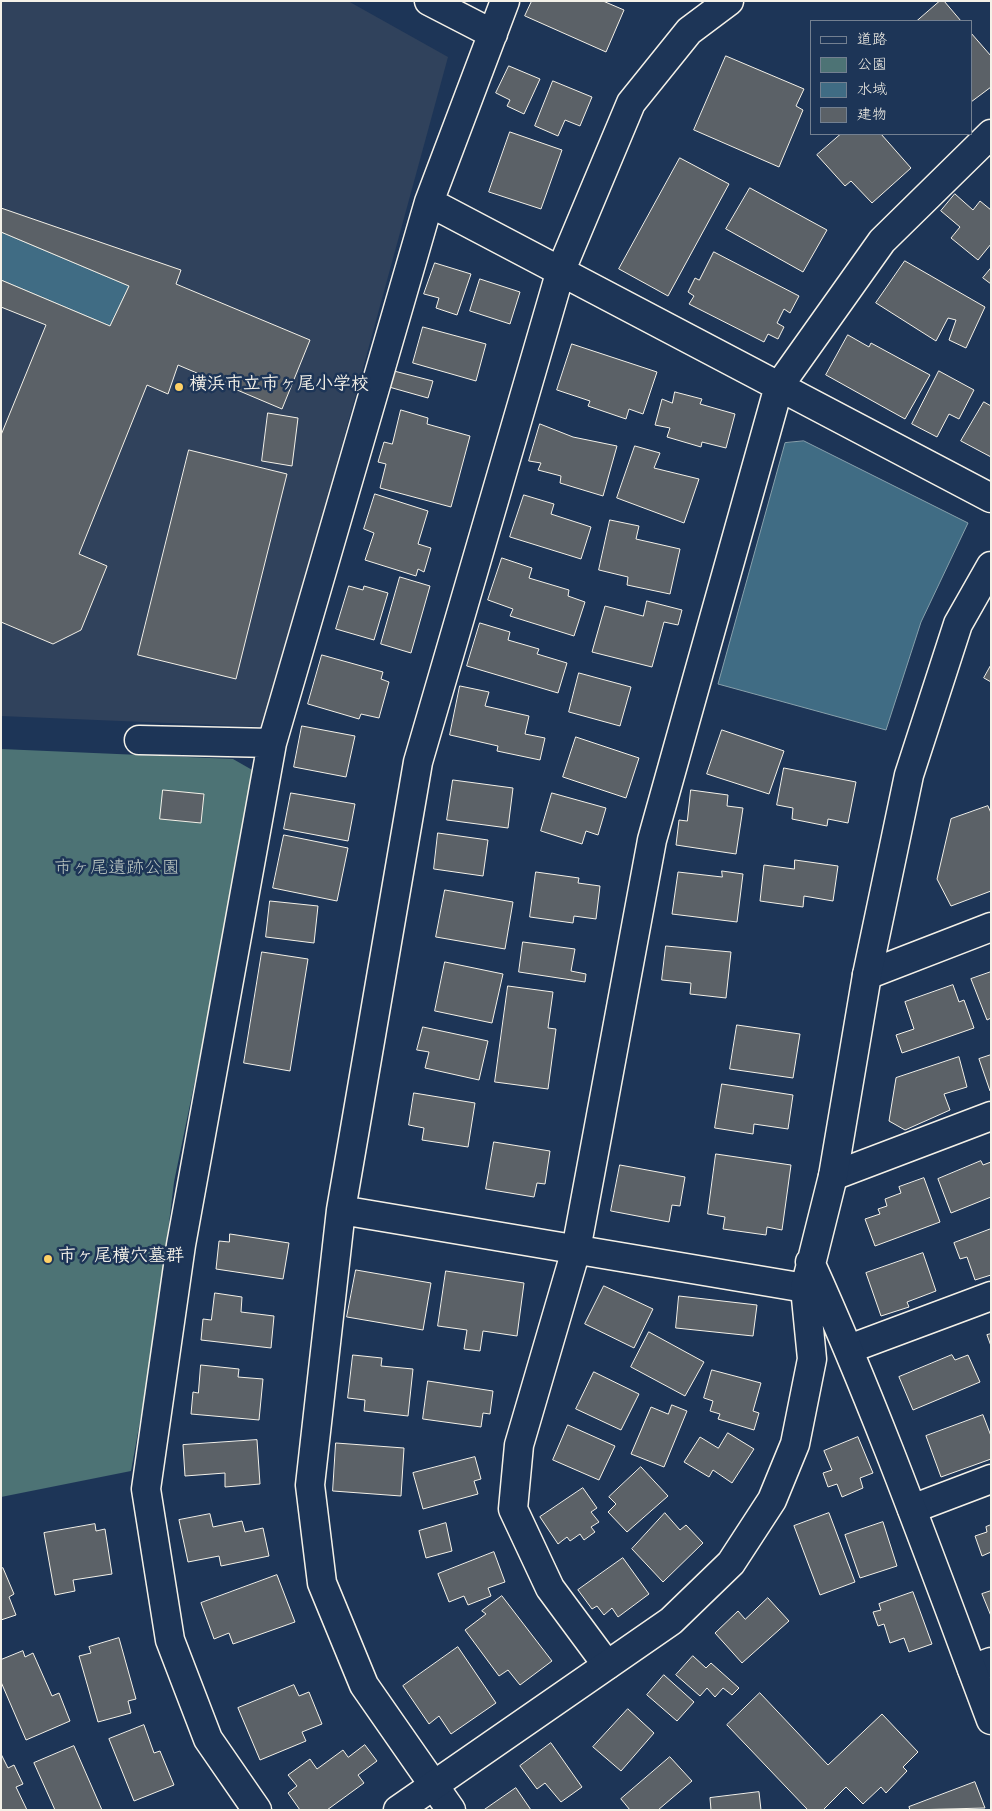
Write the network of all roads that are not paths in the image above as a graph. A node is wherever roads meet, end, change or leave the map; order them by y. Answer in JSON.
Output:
{"nodes":[{"id":1,"x":429,"y":1,"type":"edge"},
{"id":2,"x":505,"y":1,"type":"edge"},
{"id":3,"x":729,"y":1,"type":"edge"},
{"id":4,"x":493,"y":34,"type":"junction"},
{"id":5,"x":991,"y":134,"type":"edge"},
{"id":6,"x":429,"y":202,"type":"junction"},
{"id":7,"x":561,"y":270,"type":"junction"},
{"id":8,"x":779,"y":386,"type":"junction"},
{"id":9,"x":991,"y":498,"type":"edge"},
{"id":10,"x":991,"y":566,"type":"edge"},
{"id":11,"x":139,"y":740,"type":"dead end"},
{"id":12,"x":272,"y":743,"type":"junction"},
{"id":13,"x":991,"y":927,"type":"edge"},
{"id":14,"x":867,"y":975,"type":"junction"},
{"id":15,"x":991,"y":1116,"type":"edge"},
{"id":16,"x":833,"y":1176,"type":"junction"},
{"id":17,"x":341,"y":1210,"type":"junction"},
{"id":18,"x":576,"y":1250,"type":"junction"},
{"id":19,"x":810,"y":1262,"type":"junction"},
{"id":20,"x":806,"y":1288,"type":"junction"},
{"id":21,"x":991,"y":1296,"type":"edge"},
{"id":22,"x":849,"y":1349,"type":"junction"},
{"id":23,"x":991,"y":1479,"type":"edge"},
{"id":24,"x":912,"y":1509,"type":"junction"},
{"id":25,"x":607,"y":1665,"type":"junction"},
{"id":26,"x":981,"y":1666,"type":"edge"},
{"id":27,"x":991,"y":1720,"type":"edge"},
{"id":28,"x":433,"y":1786,"type":"junction"},
{"id":29,"x":257,"y":1810,"type":"edge"},
{"id":30,"x":398,"y":1810,"type":"edge"},
{"id":31,"x":451,"y":1810,"type":"edge"}],
"edges":[{"from":1,"to":4,"type":"street"},
{"from":2,"to":4,"type":"street"},
{"from":3,"to":7,"type":"street"},
{"from":4,"to":6,"type":"street"},
{"from":5,"to":8,"type":"street"},
{"from":6,"to":7,"type":"street"},
{"from":6,"to":12,"type":"street"},
{"from":7,"to":8,"type":"street"},
{"from":7,"to":17,"type":"street"},
{"from":8,"to":9,"type":"street"},
{"from":8,"to":18,"type":"street"},
{"from":10,"to":14,"type":"street"},
{"from":11,"to":12,"type":"street"},
{"from":12,"to":29,"type":"street"},
{"from":13,"to":14,"type":"street"},
{"from":14,"to":16,"type":"street"},
{"from":15,"to":16,"type":"street"},
{"from":16,"to":19,"type":"street"},
{"from":17,"to":18,"type":"street"},
{"from":17,"to":28,"type":"street"},
{"from":18,"to":20,"type":"street"},
{"from":18,"to":25,"type":"street"},
{"from":19,"to":20,"type":"street"},
{"from":19,"to":22,"type":"street"},
{"from":20,"to":25,"type":"street"},
{"from":21,"to":22,"type":"street"},
{"from":22,"to":24,"type":"street"},
{"from":23,"to":24,"type":"street"},
{"from":24,"to":26,"type":"street"},
{"from":25,"to":28,"type":"street"},
{"from":26,"to":27,"type":"street"},
{"from":28,"to":30,"type":"street"},
{"from":28,"to":31,"type":"street"}]}
